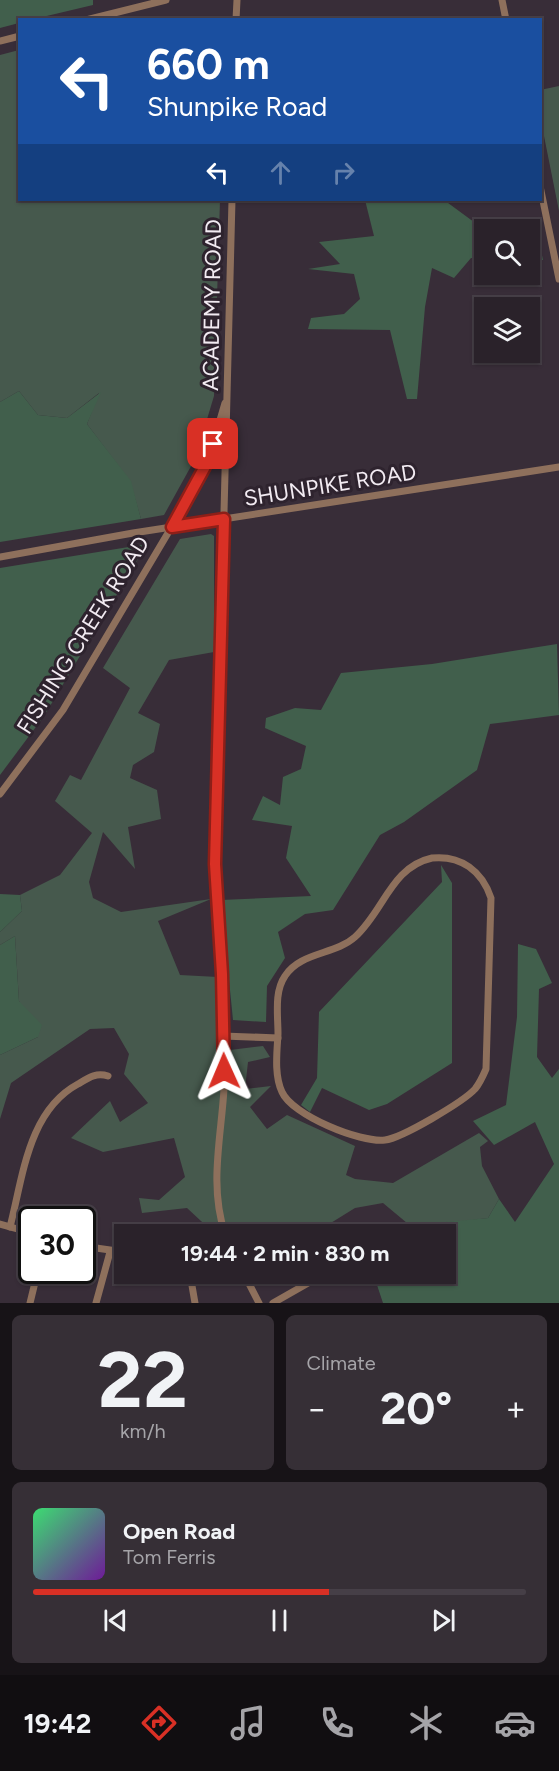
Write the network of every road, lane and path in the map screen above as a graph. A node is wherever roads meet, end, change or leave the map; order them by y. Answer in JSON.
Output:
{"nodes":[{"id":1,"x":166,"y":0,"type":"edge"},
{"id":2,"x":237,"y":0,"type":"edge"},
{"id":3,"x":502,"y":0,"type":"edge"},
{"id":4,"x":94,"y":18,"type":"edge"},
{"id":5,"x":236,"y":18,"type":"edge"},
{"id":6,"x":506,"y":18,"type":"edge"},
{"id":7,"x":18,"y":36,"type":"edge"},
{"id":8,"x":0,"y":41,"type":"edge"},
{"id":9,"x":542,"y":196,"type":"edge"},
{"id":10,"x":232,"y":201,"type":"edge"},
{"id":11,"x":559,"y":279,"type":"edge"},
{"id":12,"x":228,"y":392,"type":"junction"},
{"id":13,"x":559,"y":467,"type":"edge"},
{"id":14,"x":224,"y":519,"type":"junction"},
{"id":15,"x":172,"y":527,"type":"junction"},
{"id":16,"x":0,"y":557,"type":"edge"},
{"id":17,"x":0,"y":794,"type":"edge"},
{"id":18,"x":223,"y":1036,"type":"junction"},
{"id":19,"x":278,"y":1038,"type":"junction"},
{"id":20,"x":108,"y":1076,"type":"dead end"},
{"id":21,"x":0,"y":1224,"type":"edge"},
{"id":22,"x":223,"y":1224,"type":"edge"},
{"id":23,"x":10,"y":1227,"type":"junction"},
{"id":24,"x":18,"y":1229,"type":"edge"},
{"id":25,"x":96,"y":1249,"type":"edge"},
{"id":26,"x":110,"y":1252,"type":"junction"},
{"id":27,"x":114,"y":1252,"type":"edge"},
{"id":28,"x":35,"y":1284,"type":"edge"},
{"id":29,"x":192,"y":1284,"type":"edge"},
{"id":30,"x":249,"y":1284,"type":"edge"},
{"id":31,"x":306,"y":1284,"type":"edge"},
{"id":32,"x":30,"y":1303,"type":"edge"},
{"id":33,"x":96,"y":1303,"type":"edge"},
{"id":34,"x":195,"y":1303,"type":"edge"},
{"id":35,"x":259,"y":1303,"type":"edge"},
{"id":36,"x":273,"y":1303,"type":"edge"}],
"edges":[{"from":1,"to":4,"type":"street"},
{"from":2,"to":5,"type":"street"},
{"from":3,"to":6,"type":"street"},
{"from":7,"to":8,"type":"street"},
{"from":9,"to":11,"type":"street"},
{"from":10,"to":12,"type":"street","name":"ACADEMY ROAD"},
{"from":12,"to":14,"type":"street","name":"ACADEMY ROAD"},
{"from":12,"to":15,"type":"street","name":"FISHING CREEK ROAD"},
{"from":13,"to":14,"type":"street","name":"SHUNPIKE ROAD"},
{"from":14,"to":15,"type":"street","name":"SHUNPIKE ROAD"},
{"from":14,"to":18,"type":"street","name":"ACADEMY ROAD"},
{"from":15,"to":16,"type":"street","name":"SHUNPIKE ROAD"},
{"from":15,"to":17,"type":"street","name":"FISHING CREEK ROAD"},
{"from":18,"to":19,"type":"street"},
{"from":18,"to":22,"type":"street","name":"ACADEMY ROAD"},
{"from":19,"to":19,"type":"street"},
{"from":20,"to":23,"type":"street"},
{"from":21,"to":23,"type":"street"},
{"from":23,"to":24,"type":"street"},
{"from":25,"to":26,"type":"street"},
{"from":26,"to":27,"type":"street"},
{"from":26,"to":33,"type":"street"},
{"from":28,"to":32,"type":"street"},
{"from":29,"to":34,"type":"street"},
{"from":30,"to":35,"type":"street"},
{"from":31,"to":36,"type":"street"}]}
